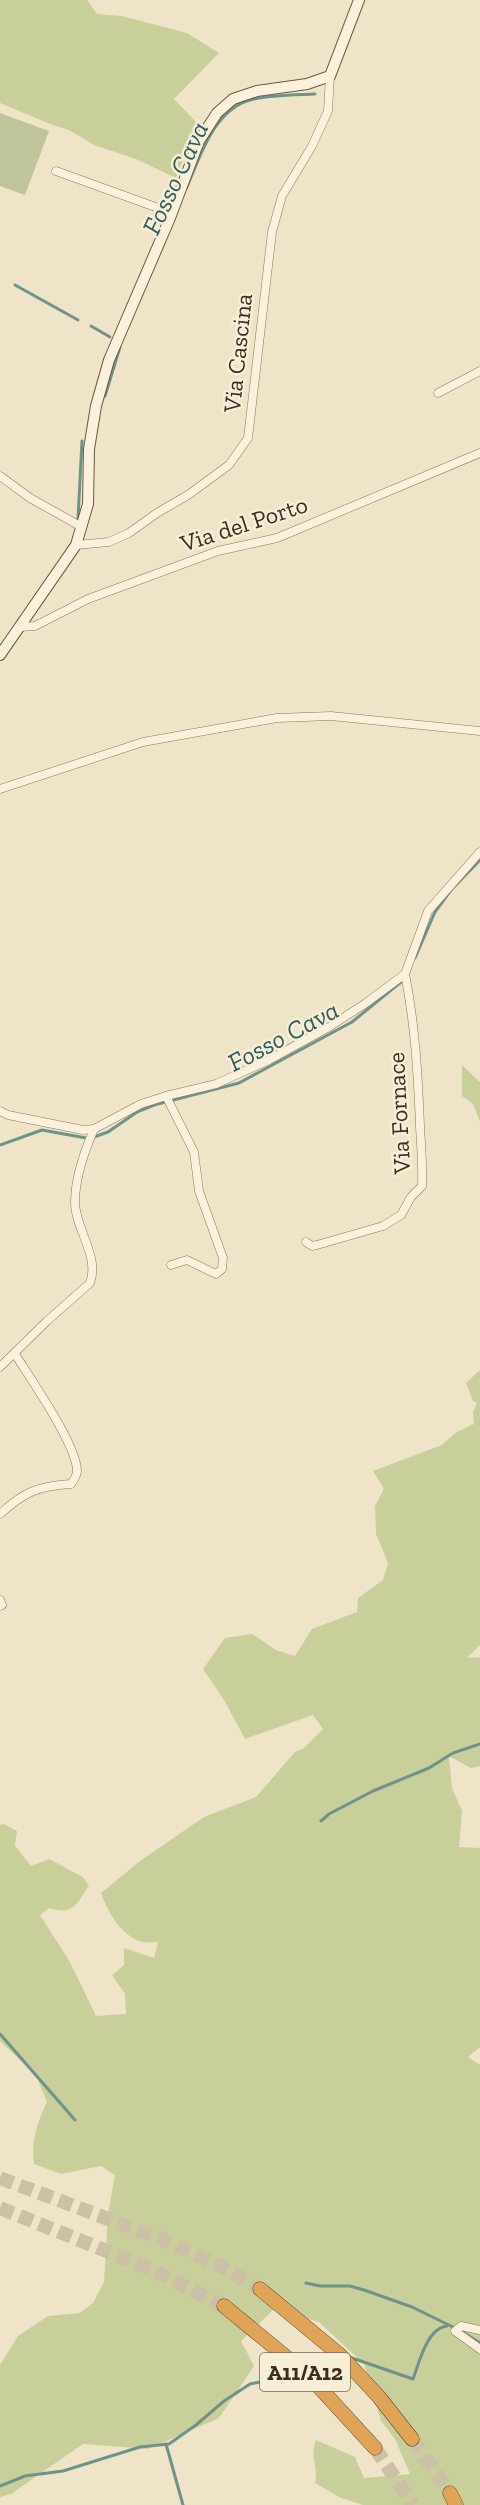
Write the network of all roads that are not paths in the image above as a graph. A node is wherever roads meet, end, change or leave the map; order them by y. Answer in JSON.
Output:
{"nodes":[{"id":1,"x":359,"y":0,"type":"edge"},
{"id":2,"x":330,"y":76,"type":"junction"},
{"id":3,"x":56,"y":171,"type":"dead end"},
{"id":4,"x":172,"y":213,"type":"junction"},
{"id":5,"x":480,"y":371,"type":"edge"},
{"id":6,"x":438,"y":393,"type":"dead end"},
{"id":7,"x":480,"y":453,"type":"edge"},
{"id":8,"x":0,"y":476,"type":"edge"},
{"id":9,"x":82,"y":527,"type":"junction"},
{"id":10,"x":76,"y":545,"type":"junction"},
{"id":11,"x":19,"y":627,"type":"junction"},
{"id":12,"x":0,"y":655,"type":"edge"},
{"id":13,"x":480,"y":731,"type":"edge"},
{"id":14,"x":0,"y":789,"type":"edge"},
{"id":15,"x":480,"y":852,"type":"edge"},
{"id":16,"x":406,"y":976,"type":"junction"},
{"id":17,"x":168,"y":1099,"type":"junction"},
{"id":18,"x":0,"y":1111,"type":"edge"},
{"id":19,"x":93,"y":1131,"type":"junction"},
{"id":20,"x":306,"y":1242,"type":"dead end"},
{"id":21,"x":171,"y":1265,"type":"dead end"},
{"id":22,"x":15,"y":1354,"type":"junction"},
{"id":23,"x":0,"y":1368,"type":"edge"},
{"id":24,"x":0,"y":1514,"type":"edge"},
{"id":25,"x":0,"y":1600,"type":"edge"},
{"id":26,"x":0,"y":1606,"type":"edge"},
{"id":27,"x":261,"y":2289,"type":"tunnel mouth"},
{"id":28,"x":224,"y":2306,"type":"tunnel mouth"},
{"id":29,"x":480,"y":2330,"type":"edge"},
{"id":30,"x":480,"y":2349,"type":"edge"},
{"id":31,"x":412,"y":2439,"type":"tunnel mouth"},
{"id":32,"x":375,"y":2448,"type":"tunnel mouth"}],
"edges":[{"from":1,"to":2,"type":"street"},
{"from":2,"to":4,"type":"street"},
{"from":2,"to":10,"type":"street","name":"Via Cascina"},
{"from":3,"to":4,"type":"street"},
{"from":4,"to":9,"type":"street"},
{"from":5,"to":6,"type":"street"},
{"from":7,"to":11,"type":"street","name":"Via del Porto"},
{"from":8,"to":9,"type":"street"},
{"from":9,"to":10,"type":"street"},
{"from":10,"to":11,"type":"street"},
{"from":11,"to":12,"type":"street"},
{"from":13,"to":14,"type":"street"},
{"from":15,"to":16,"type":"street"},
{"from":16,"to":17,"type":"street"},
{"from":16,"to":20,"type":"street","name":"Via Fornace"},
{"from":17,"to":19,"type":"street"},
{"from":17,"to":21,"type":"street"},
{"from":18,"to":19,"type":"street"},
{"from":19,"to":22,"type":"street"},
{"from":22,"to":23,"type":"street"},
{"from":22,"to":24,"type":"street"},
{"from":25,"to":26,"type":"street"},
{"from":27,"to":31,"type":"highway","number":"A11/A12"},
{"from":28,"to":32,"type":"highway","number":"A11/A12"},
{"from":29,"to":30,"type":"street"}]}
